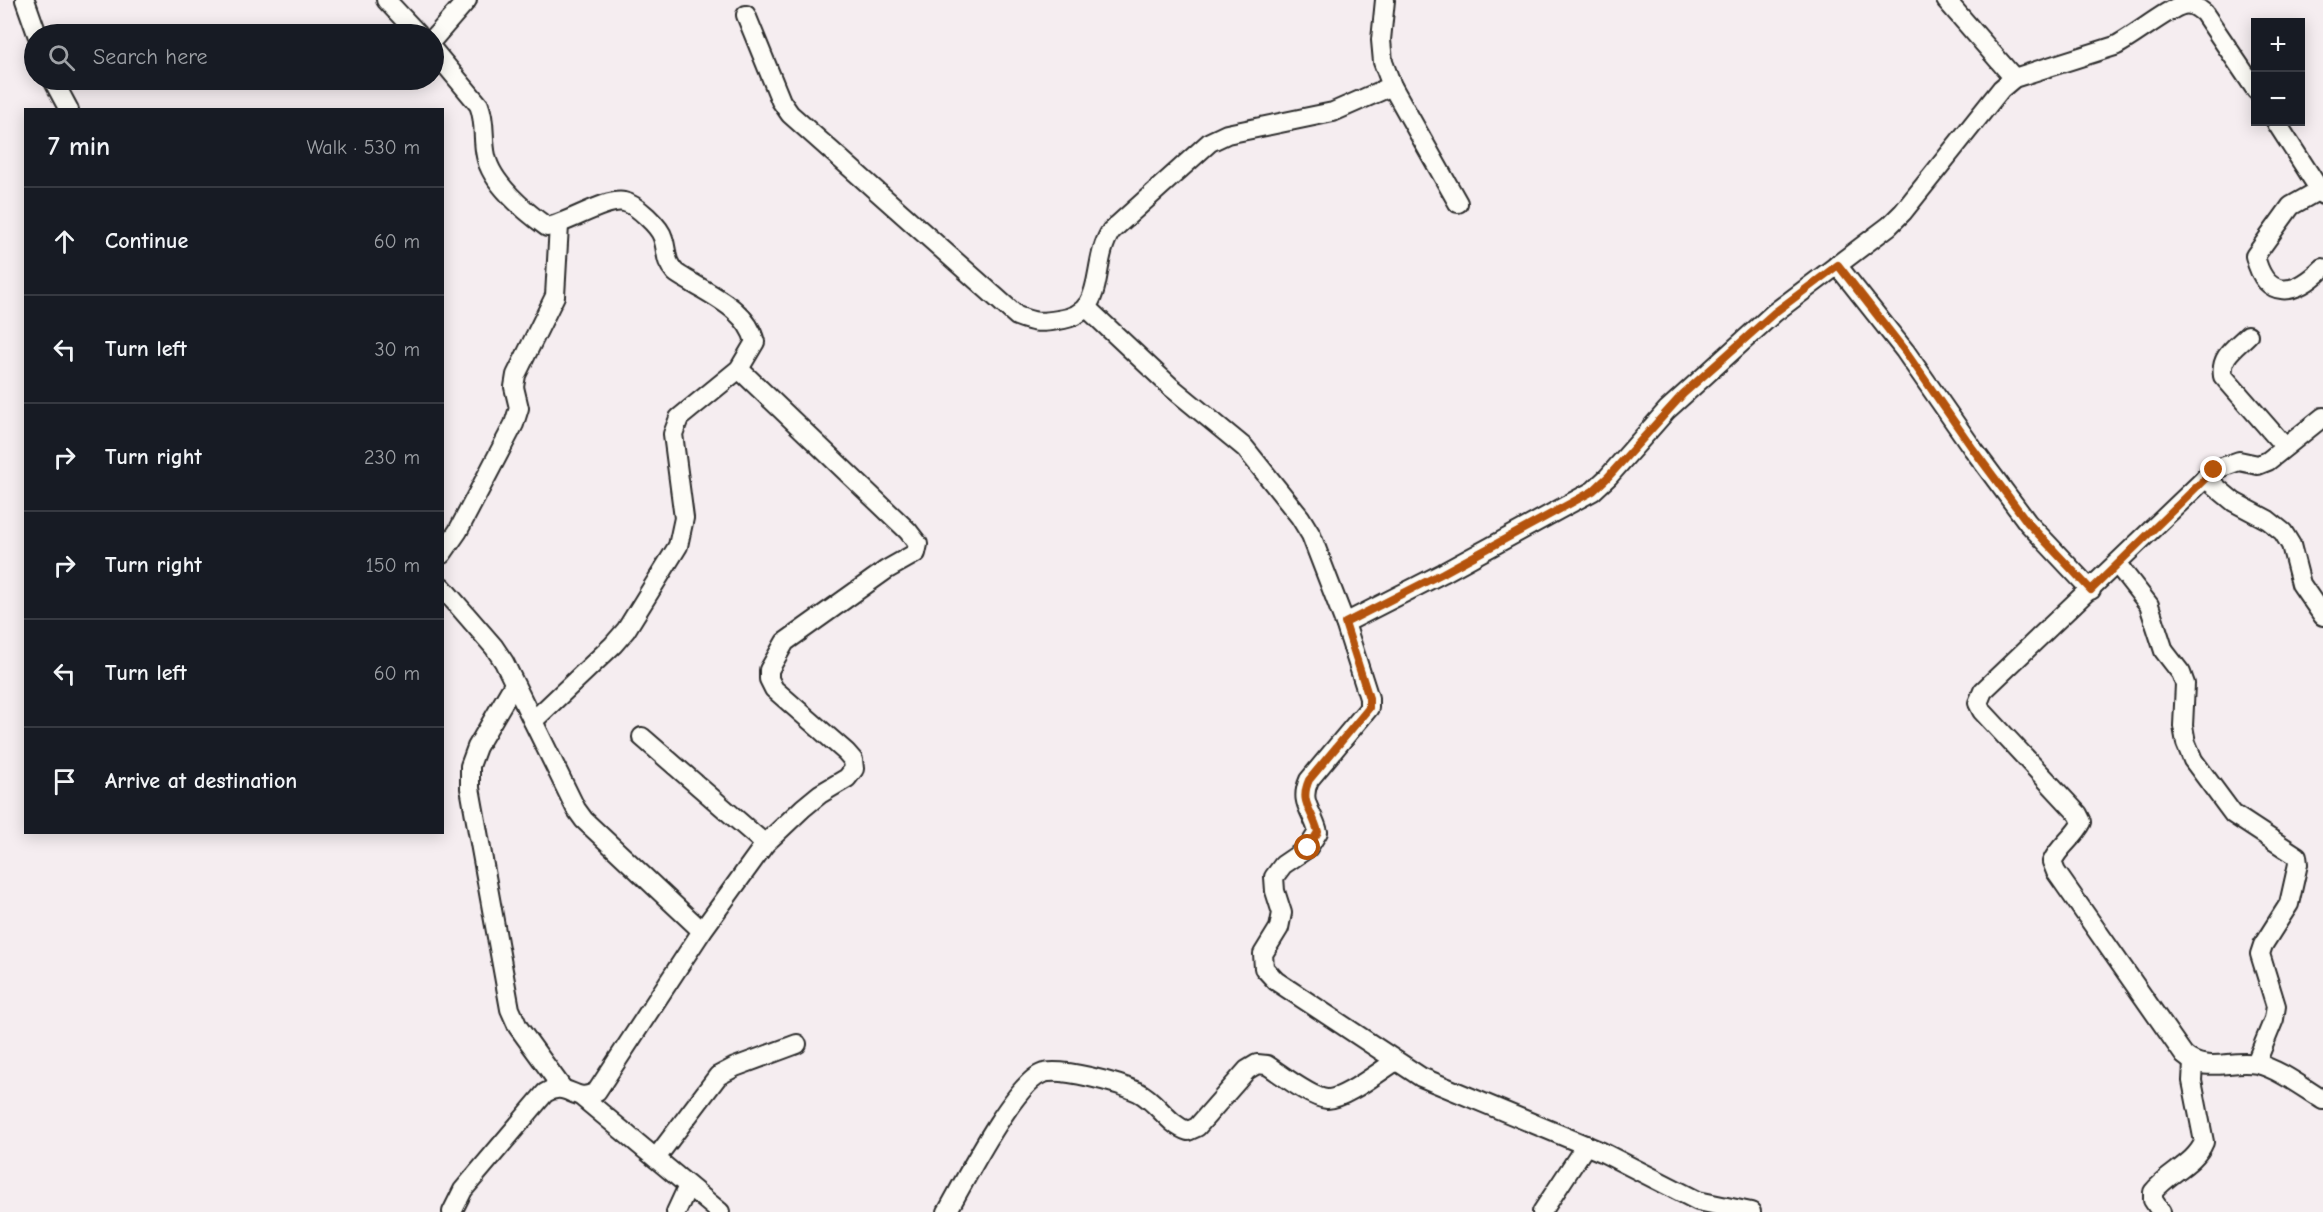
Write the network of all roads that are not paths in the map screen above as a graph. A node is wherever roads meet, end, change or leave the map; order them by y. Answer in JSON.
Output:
{"nodes":[{"id":1,"x":25,"y":0,"type":"edge"},
{"id":2,"x":386,"y":0,"type":"edge"},
{"id":3,"x":466,"y":0,"type":"edge"},
{"id":4,"x":1385,"y":0,"type":"edge"},
{"id":5,"x":1946,"y":0,"type":"edge"},
{"id":6,"x":746,"y":15,"type":"dead end"},
{"id":7,"x":33,"y":24,"type":"edge"},
{"id":8,"x":409,"y":24,"type":"edge"},
{"id":9,"x":444,"y":26,"type":"edge"},
{"id":10,"x":444,"y":63,"type":"edge"},
{"id":11,"x":2014,"y":78,"type":"junction"},
{"id":12,"x":2251,"y":83,"type":"edge"},
{"id":13,"x":1392,"y":86,"type":"junction"},
{"id":14,"x":58,"y":90,"type":"edge"},
{"id":15,"x":68,"y":108,"type":"edge"},
{"id":16,"x":2279,"y":126,"type":"edge"},
{"id":17,"x":2322,"y":191,"type":"edge"},
{"id":18,"x":1458,"y":203,"type":"dead end"},
{"id":19,"x":559,"y":225,"type":"junction"},
{"id":20,"x":1838,"y":265,"type":"junction"},
{"id":21,"x":2323,"y":268,"type":"edge"},
{"id":22,"x":1087,"y":308,"type":"junction"},
{"id":23,"x":2248,"y":335,"type":"dead end"},
{"id":24,"x":739,"y":369,"type":"junction"},
{"id":25,"x":2323,"y":417,"type":"edge"},
{"id":26,"x":2285,"y":447,"type":"junction"},
{"id":27,"x":2205,"y":478,"type":"junction"},
{"id":28,"x":444,"y":551,"type":"edge"},
{"id":29,"x":2117,"y":564,"type":"junction"},
{"id":30,"x":444,"y":589,"type":"edge"},
{"id":31,"x":2091,"y":590,"type":"junction"},
{"id":32,"x":2323,"y":616,"type":"edge"},
{"id":33,"x":1345,"y":623,"type":"junction"},
{"id":34,"x":514,"y":684,"type":"junction"},
{"id":35,"x":533,"y":721,"type":"junction"},
{"id":36,"x":642,"y":737,"type":"dead end"},
{"id":37,"x":765,"y":844,"type":"junction"},
{"id":38,"x":702,"y":932,"type":"junction"},
{"id":39,"x":797,"y":1044,"type":"dead end"},
{"id":40,"x":1396,"y":1060,"type":"junction"},
{"id":41,"x":2193,"y":1063,"type":"junction"},
{"id":42,"x":2256,"y":1063,"type":"junction"},
{"id":43,"x":563,"y":1089,"type":"junction"},
{"id":44,"x":582,"y":1097,"type":"junction"},
{"id":45,"x":2323,"y":1100,"type":"edge"},
{"id":46,"x":1586,"y":1145,"type":"junction"},
{"id":47,"x":656,"y":1158,"type":"junction"},
{"id":48,"x":688,"y":1186,"type":"junction"},
{"id":49,"x":452,"y":1212,"type":"edge"},
{"id":50,"x":676,"y":1212,"type":"edge"},
{"id":51,"x":720,"y":1212,"type":"edge"},
{"id":52,"x":947,"y":1212,"type":"edge"},
{"id":53,"x":1542,"y":1212,"type":"edge"},
{"id":54,"x":1751,"y":1212,"type":"edge"},
{"id":55,"x":2161,"y":1212,"type":"edge"}],
"edges":[{"from":1,"to":7,"type":"street"},
{"from":2,"to":8,"type":"street"},
{"from":3,"to":9,"type":"street"},
{"from":4,"to":13,"type":"street"},
{"from":5,"to":11,"type":"street"},
{"from":6,"to":22,"type":"street"},
{"from":10,"to":19,"type":"street"},
{"from":11,"to":12,"type":"street"},
{"from":11,"to":20,"type":"street"},
{"from":13,"to":18,"type":"street"},
{"from":13,"to":22,"type":"street"},
{"from":14,"to":15,"type":"street"},
{"from":16,"to":17,"type":"street"},
{"from":17,"to":21,"type":"street"},
{"from":19,"to":24,"type":"street"},
{"from":19,"to":28,"type":"street"},
{"from":20,"to":31,"type":"street"},
{"from":20,"to":33,"type":"street"},
{"from":22,"to":33,"type":"street"},
{"from":23,"to":26,"type":"street"},
{"from":24,"to":35,"type":"street"},
{"from":24,"to":37,"type":"street"},
{"from":25,"to":26,"type":"street"},
{"from":26,"to":27,"type":"street"},
{"from":27,"to":29,"type":"street"},
{"from":27,"to":32,"type":"street"},
{"from":29,"to":31,"type":"street"},
{"from":29,"to":42,"type":"street"},
{"from":30,"to":34,"type":"street"},
{"from":31,"to":41,"type":"street"},
{"from":33,"to":40,"type":"street"},
{"from":34,"to":35,"type":"street"},
{"from":34,"to":43,"type":"street"},
{"from":35,"to":38,"type":"street"},
{"from":36,"to":37,"type":"street"},
{"from":37,"to":38,"type":"street"},
{"from":38,"to":44,"type":"street"},
{"from":39,"to":47,"type":"street"},
{"from":40,"to":46,"type":"street"},
{"from":40,"to":52,"type":"street"},
{"from":41,"to":42,"type":"street"},
{"from":41,"to":55,"type":"street"},
{"from":42,"to":45,"type":"street"},
{"from":43,"to":44,"type":"street"},
{"from":43,"to":49,"type":"street"},
{"from":44,"to":47,"type":"street"},
{"from":46,"to":53,"type":"street"},
{"from":46,"to":54,"type":"street"},
{"from":47,"to":48,"type":"street"},
{"from":48,"to":50,"type":"street"},
{"from":48,"to":51,"type":"street"}]}
